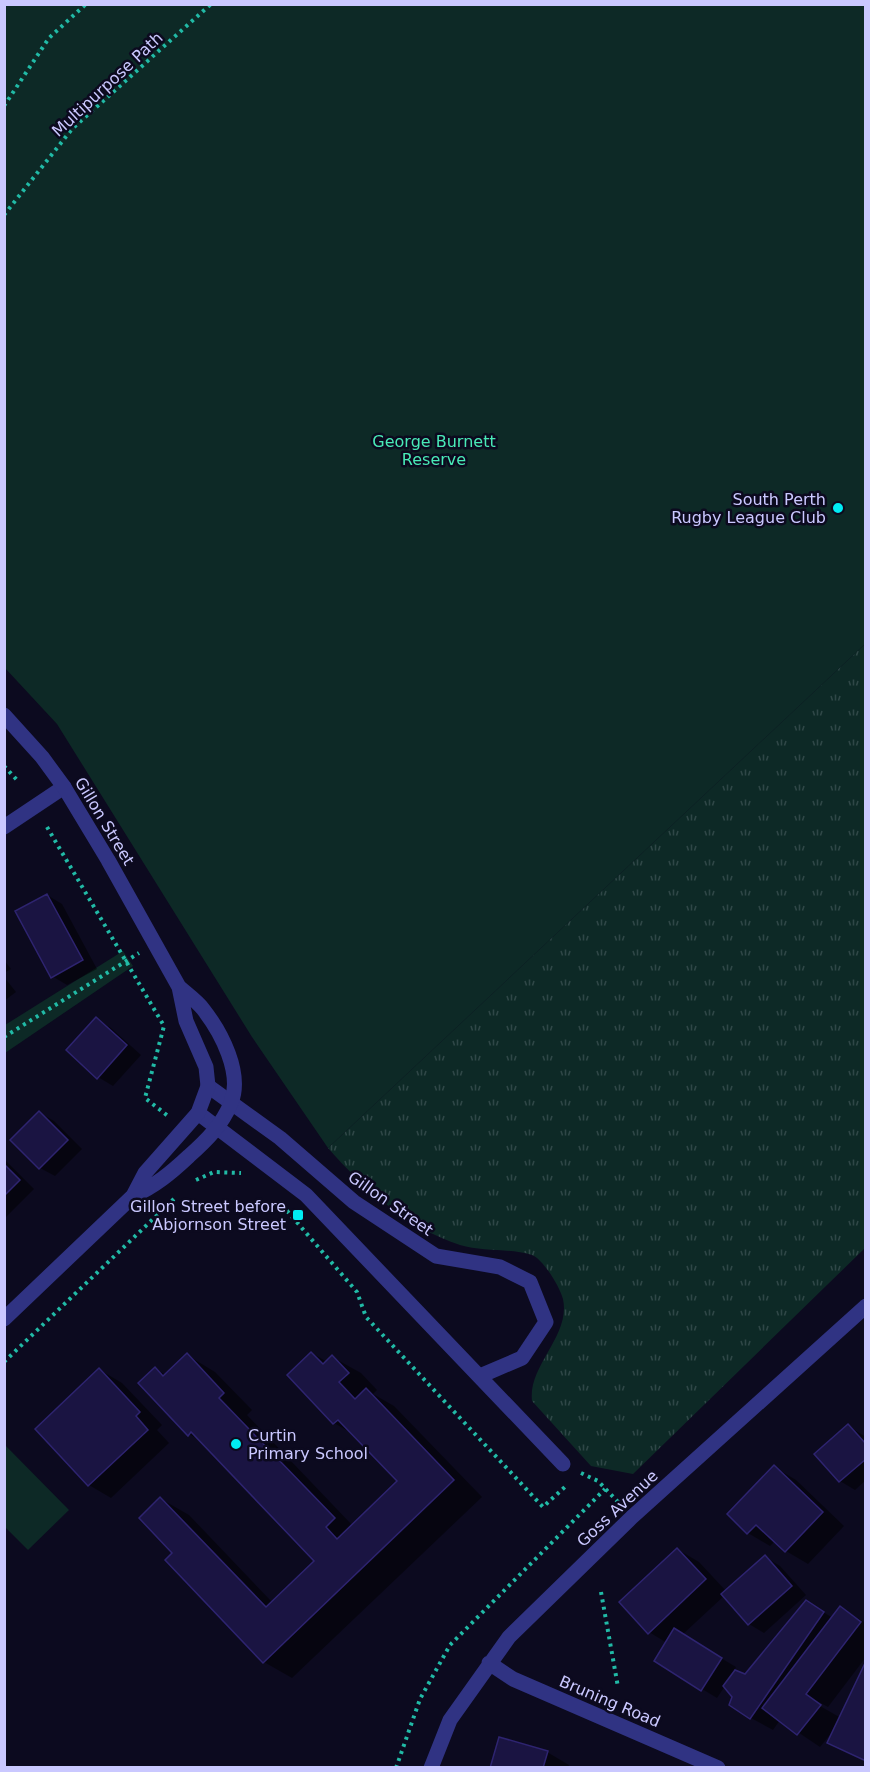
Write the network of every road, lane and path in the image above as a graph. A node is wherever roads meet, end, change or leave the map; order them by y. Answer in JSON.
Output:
{"nodes":[{"id":1,"x":86,"y":4,"type":"edge"},
{"id":2,"x":211,"y":4,"type":"edge"},
{"id":3,"x":4,"y":106,"type":"edge"},
{"id":4,"x":4,"y":215,"type":"edge"},
{"id":5,"x":4,"y":715,"type":"edge"},
{"id":6,"x":4,"y":766,"type":"edge"},
{"id":7,"x":18,"y":780,"type":"dead end"},
{"id":8,"x":64,"y":787,"type":"junction"},
{"id":9,"x":4,"y":827,"type":"edge"},
{"id":10,"x":47,"y":827,"type":"dead end"},
{"id":11,"x":156,"y":944,"type":"junction"},
{"id":12,"x":125,"y":961,"type":"junction"},
{"id":13,"x":180,"y":987,"type":"junction"},
{"id":14,"x":4,"y":1037,"type":"edge"},
{"id":15,"x":208,"y":1086,"type":"junction"},
{"id":16,"x":232,"y":1101,"type":"junction"},
{"id":17,"x":198,"y":1113,"type":"junction"},
{"id":18,"x":174,"y":1120,"type":"dead end"},
{"id":19,"x":218,"y":1129,"type":"junction"},
{"id":20,"x":212,"y":1161,"type":"dead end"},
{"id":21,"x":214,"y":1172,"type":"junction"},
{"id":22,"x":244,"y":1173,"type":"dead end"},
{"id":23,"x":192,"y":1182,"type":"dead end"},
{"id":24,"x":183,"y":1190,"type":"dead end"},
{"id":25,"x":133,"y":1196,"type":"junction"},
{"id":26,"x":274,"y":1197,"type":"dead end"},
{"id":27,"x":866,"y":1306,"type":"edge"},
{"id":28,"x":4,"y":1319,"type":"edge"},
{"id":29,"x":4,"y":1362,"type":"edge"},
{"id":30,"x":480,"y":1376,"type":"junction"},
{"id":31,"x":563,"y":1464,"type":"joint"},
{"id":32,"x":581,"y":1473,"type":"junction"},
{"id":33,"x":605,"y":1489,"type":"junction"},
{"id":34,"x":632,"y":1517,"type":"junction"},
{"id":35,"x":601,"y":1592,"type":"dead end"},
{"id":36,"x":489,"y":1663,"type":"junction"},
{"id":37,"x":618,"y":1687,"type":"dead end"},
{"id":38,"x":396,"y":1767,"type":"edge"},
{"id":39,"x":430,"y":1767,"type":"edge"},
{"id":40,"x":718,"y":1767,"type":"edge"}],
"edges":[{"from":1,"to":3,"type":"path"},
{"from":2,"to":4,"type":"path","name":"Multipurpose Path"},
{"from":5,"to":8,"type":"street","name":"Gillon Street"},
{"from":6,"to":7,"type":"path"},
{"from":8,"to":9,"type":"street"},
{"from":8,"to":11,"type":"street","name":"Gillon Street"},
{"from":10,"to":12,"type":"path"},
{"from":11,"to":12,"type":"path"},
{"from":11,"to":13,"type":"street","name":"Gillon Street"},
{"from":12,"to":14,"type":"path"},
{"from":12,"to":18,"type":"path"},
{"from":13,"to":15,"type":"street","name":"Gillon Street"},
{"from":13,"to":16,"type":"street","name":"Gillon Street"},
{"from":15,"to":16,"type":"street","name":"Gillon Street"},
{"from":15,"to":17,"type":"street"},
{"from":16,"to":19,"type":"street","name":"Gillon Street"},
{"from":16,"to":30,"type":"street","name":"Gillon Street"},
{"from":17,"to":19,"type":"street"},
{"from":17,"to":25,"type":"street"},
{"from":19,"to":25,"type":"street"},
{"from":19,"to":30,"type":"street"},
{"from":20,"to":21,"type":"path"},
{"from":21,"to":22,"type":"path"},
{"from":21,"to":23,"type":"path"},
{"from":24,"to":29,"type":"path"},
{"from":25,"to":28,"type":"street"},
{"from":26,"to":32,"type":"path"},
{"from":27,"to":34,"type":"street","name":"Goss Avenue"},
{"from":30,"to":31,"type":"street"},
{"from":31,"to":32,"type":"path"},
{"from":32,"to":33,"type":"path"},
{"from":33,"to":34,"type":"path"},
{"from":33,"to":38,"type":"path"},
{"from":34,"to":36,"type":"street","name":"Goss Avenue"},
{"from":35,"to":37,"type":"path"},
{"from":36,"to":39,"type":"street","name":"Goss Avenue"},
{"from":36,"to":40,"type":"street","name":"Bruning Road"}]}
